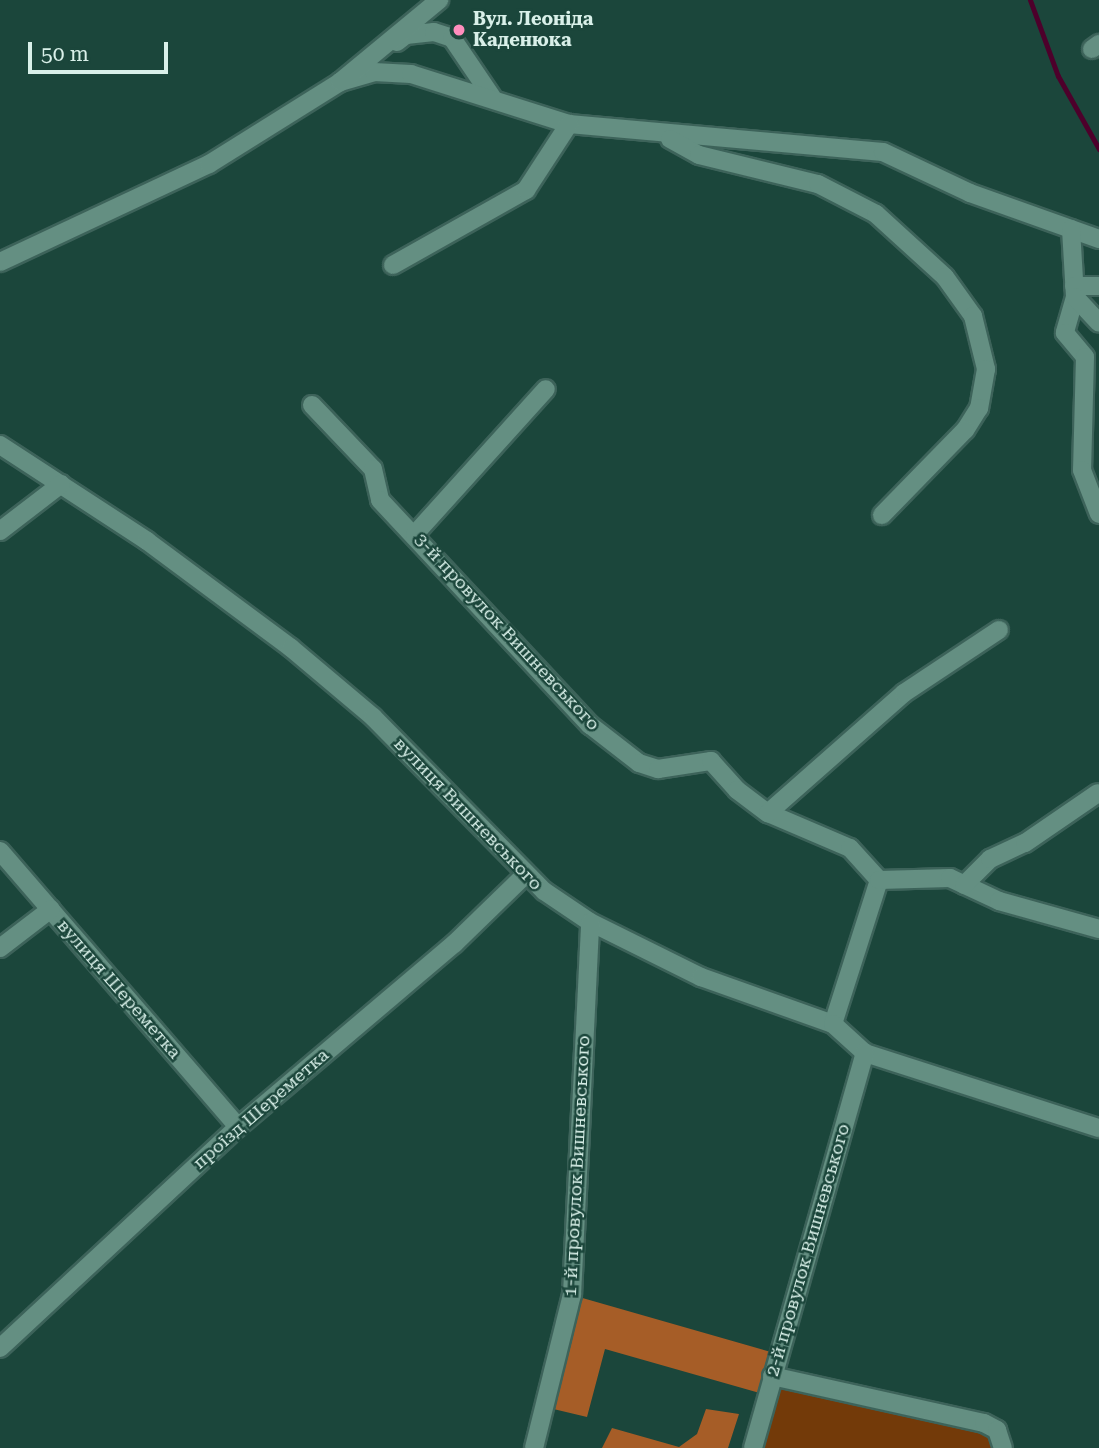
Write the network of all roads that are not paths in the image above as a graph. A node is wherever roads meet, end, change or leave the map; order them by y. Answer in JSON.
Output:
{"nodes":[{"id":1,"x":439,"y":0,"type":"edge"},
{"id":2,"x":340,"y":82,"type":"junction"},
{"id":3,"x":492,"y":97,"type":"junction"},
{"id":4,"x":569,"y":124,"type":"junction"},
{"id":5,"x":664,"y":135,"type":"junction"},
{"id":6,"x":1071,"y":229,"type":"junction"},
{"id":7,"x":1099,"y":239,"type":"edge"},
{"id":8,"x":0,"y":262,"type":"edge"},
{"id":9,"x":393,"y":265,"type":"dead end"},
{"id":10,"x":1099,"y":286,"type":"edge"},
{"id":11,"x":1074,"y":292,"type":"junction"},
{"id":12,"x":1099,"y":323,"type":"edge"},
{"id":13,"x":546,"y":389,"type":"dead end"},
{"id":14,"x":312,"y":405,"type":"dead end"},
{"id":15,"x":0,"y":445,"type":"edge"},
{"id":16,"x":61,"y":484,"type":"junction"},
{"id":17,"x":1099,"y":514,"type":"edge"},
{"id":18,"x":882,"y":515,"type":"dead end"},
{"id":19,"x":0,"y":531,"type":"edge"},
{"id":20,"x":415,"y":534,"type":"junction"},
{"id":21,"x":999,"y":630,"type":"dead end"},
{"id":22,"x":1098,"y":793,"type":"edge"},
{"id":23,"x":768,"y":813,"type":"junction"},
{"id":24,"x":0,"y":851,"type":"edge"},
{"id":25,"x":526,"y":875,"type":"junction"},
{"id":26,"x":879,"y":880,"type":"junction"},
{"id":27,"x":964,"y":885,"type":"junction"},
{"id":28,"x":51,"y":909,"type":"junction"},
{"id":29,"x":590,"y":922,"type":"junction"},
{"id":30,"x":1099,"y":929,"type":"edge"},
{"id":31,"x":0,"y":948,"type":"edge"},
{"id":32,"x":833,"y":1024,"type":"junction"},
{"id":33,"x":865,"y":1053,"type":"junction"},
{"id":34,"x":238,"y":1126,"type":"junction"},
{"id":35,"x":1099,"y":1128,"type":"edge"},
{"id":36,"x":0,"y":1348,"type":"edge"},
{"id":37,"x":772,"y":1376,"type":"junction"},
{"id":38,"x":534,"y":1448,"type":"edge"},
{"id":39,"x":752,"y":1448,"type":"edge"},
{"id":40,"x":1003,"y":1448,"type":"edge"}],
"edges":[{"from":1,"to":2,"type":"street"},
{"from":2,"to":3,"type":"street"},
{"from":2,"to":3,"type":"street"},
{"from":2,"to":8,"type":"street"},
{"from":3,"to":4,"type":"street"},
{"from":4,"to":5,"type":"street"},
{"from":4,"to":9,"type":"street"},
{"from":5,"to":6,"type":"street"},
{"from":5,"to":18,"type":"street"},
{"from":6,"to":7,"type":"street"},
{"from":6,"to":11,"type":"street"},
{"from":10,"to":11,"type":"street"},
{"from":11,"to":12,"type":"street"},
{"from":11,"to":17,"type":"street"},
{"from":13,"to":20,"type":"street"},
{"from":14,"to":20,"type":"street","name":"3-й провулок Вишневського"},
{"from":15,"to":16,"type":"street","name":"вулиця Вишневського"},
{"from":16,"to":19,"type":"street"},
{"from":16,"to":25,"type":"street","name":"вулиця Вишневського"},
{"from":20,"to":23,"type":"street","name":"3-й провулок Вишневського"},
{"from":21,"to":23,"type":"street"},
{"from":22,"to":27,"type":"street"},
{"from":23,"to":26,"type":"street","name":"3-й провулок Вишневського"},
{"from":24,"to":28,"type":"street","name":"вулиця Шереметка"},
{"from":25,"to":29,"type":"street","name":"вулиця Вишневського"},
{"from":25,"to":34,"type":"street","name":"проїзд Шереметка"},
{"from":26,"to":27,"type":"street"},
{"from":26,"to":32,"type":"street"},
{"from":27,"to":30,"type":"street"},
{"from":28,"to":31,"type":"street"},
{"from":28,"to":34,"type":"street","name":"вулиця Шереметка"},
{"from":29,"to":32,"type":"street","name":"вулиця Вишневського"},
{"from":29,"to":38,"type":"street","name":"1-й провулок Вишневського"},
{"from":32,"to":33,"type":"street"},
{"from":33,"to":35,"type":"street"},
{"from":33,"to":37,"type":"street","name":"2-й провулок Вишневського"},
{"from":34,"to":36,"type":"street","name":"проїзд Шереметка"},
{"from":37,"to":39,"type":"street","name":"2-й провулок Вишневського"},
{"from":37,"to":40,"type":"street"}]}
